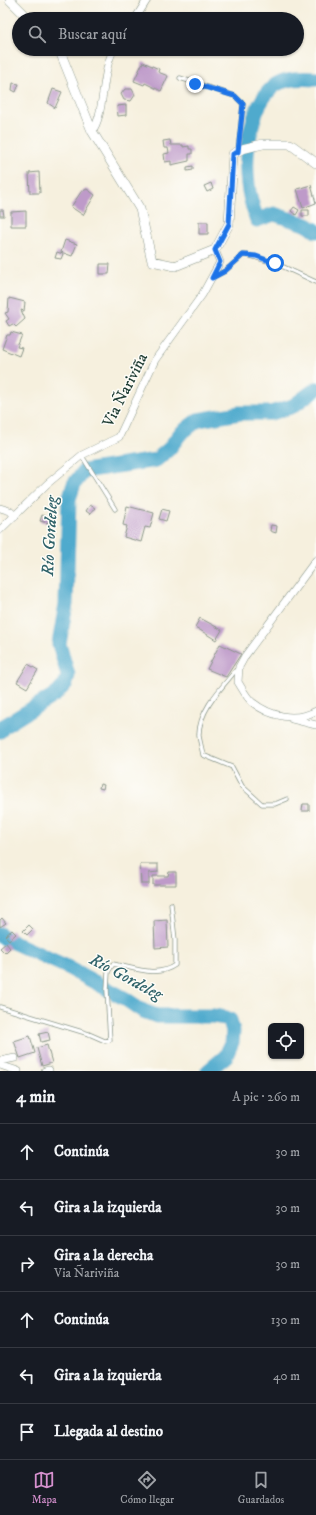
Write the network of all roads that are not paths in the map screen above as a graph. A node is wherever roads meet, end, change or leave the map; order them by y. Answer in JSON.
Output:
{"nodes":[{"id":1,"x":10,"y":0,"type":"edge"},
{"id":2,"x":147,"y":0,"type":"edge"},
{"id":3,"x":22,"y":12,"type":"edge"},
{"id":4,"x":139,"y":12,"type":"edge"},
{"id":5,"x":62,"y":56,"type":"edge"},
{"id":6,"x":111,"y":56,"type":"edge"},
{"id":7,"x":180,"y":78,"type":"dead end"},
{"id":8,"x":92,"y":131,"type":"junction"},
{"id":9,"x":240,"y":150,"type":"junction"},
{"id":10,"x":316,"y":164,"type":"edge"},
{"id":11,"x":215,"y":250,"type":"junction"},
{"id":12,"x":212,"y":278,"type":"junction"},
{"id":13,"x":316,"y":282,"type":"edge"},
{"id":14,"x":82,"y":455,"type":"junction"},
{"id":15,"x":0,"y":508,"type":"edge"},
{"id":16,"x":115,"y":509,"type":"dead end"},
{"id":17,"x":15,"y":516,"type":"junction"},
{"id":18,"x":0,"y":530,"type":"edge"},
{"id":19,"x":316,"y":560,"type":"edge"},
{"id":20,"x":239,"y":667,"type":"junction"},
{"id":21,"x":316,"y":711,"type":"edge"},
{"id":22,"x":290,"y":718,"type":"junction"},
{"id":23,"x":316,"y":725,"type":"edge"},
{"id":24,"x":287,"y":799,"type":"dead end"},
{"id":25,"x":171,"y":904,"type":"dead end"},
{"id":26,"x":0,"y":1007,"type":"edge"},
{"id":27,"x":15,"y":1058,"type":"dead end"},
{"id":28,"x":0,"y":1061,"type":"edge"},
{"id":29,"x":0,"y":1065,"type":"edge"},
{"id":30,"x":18,"y":1071,"type":"edge"}],
"edges":[{"from":1,"to":3,"type":"street"},
{"from":2,"to":4,"type":"street"},
{"from":5,"to":8,"type":"street"},
{"from":6,"to":8,"type":"street"},
{"from":7,"to":9,"type":"lane"},
{"from":8,"to":11,"type":"street"},
{"from":9,"to":10,"type":"street"},
{"from":9,"to":11,"type":"street"},
{"from":11,"to":12,"type":"street","name":"Via Ñariviña"},
{"from":12,"to":13,"type":"lane"},
{"from":12,"to":14,"type":"street","name":"Via Ñariviña"},
{"from":14,"to":16,"type":"lane"},
{"from":14,"to":17,"type":"street","name":"Via Ñariviña"},
{"from":15,"to":17,"type":"street"},
{"from":17,"to":18,"type":"street","name":"Via Ñariviña"},
{"from":19,"to":20,"type":"street"},
{"from":20,"to":22,"type":"street"},
{"from":20,"to":24,"type":"lane"},
{"from":21,"to":22,"type":"street"},
{"from":22,"to":23,"type":"street"},
{"from":25,"to":26,"type":"lane"},
{"from":27,"to":28,"type":"street"},
{"from":29,"to":30,"type":"street"}]}
